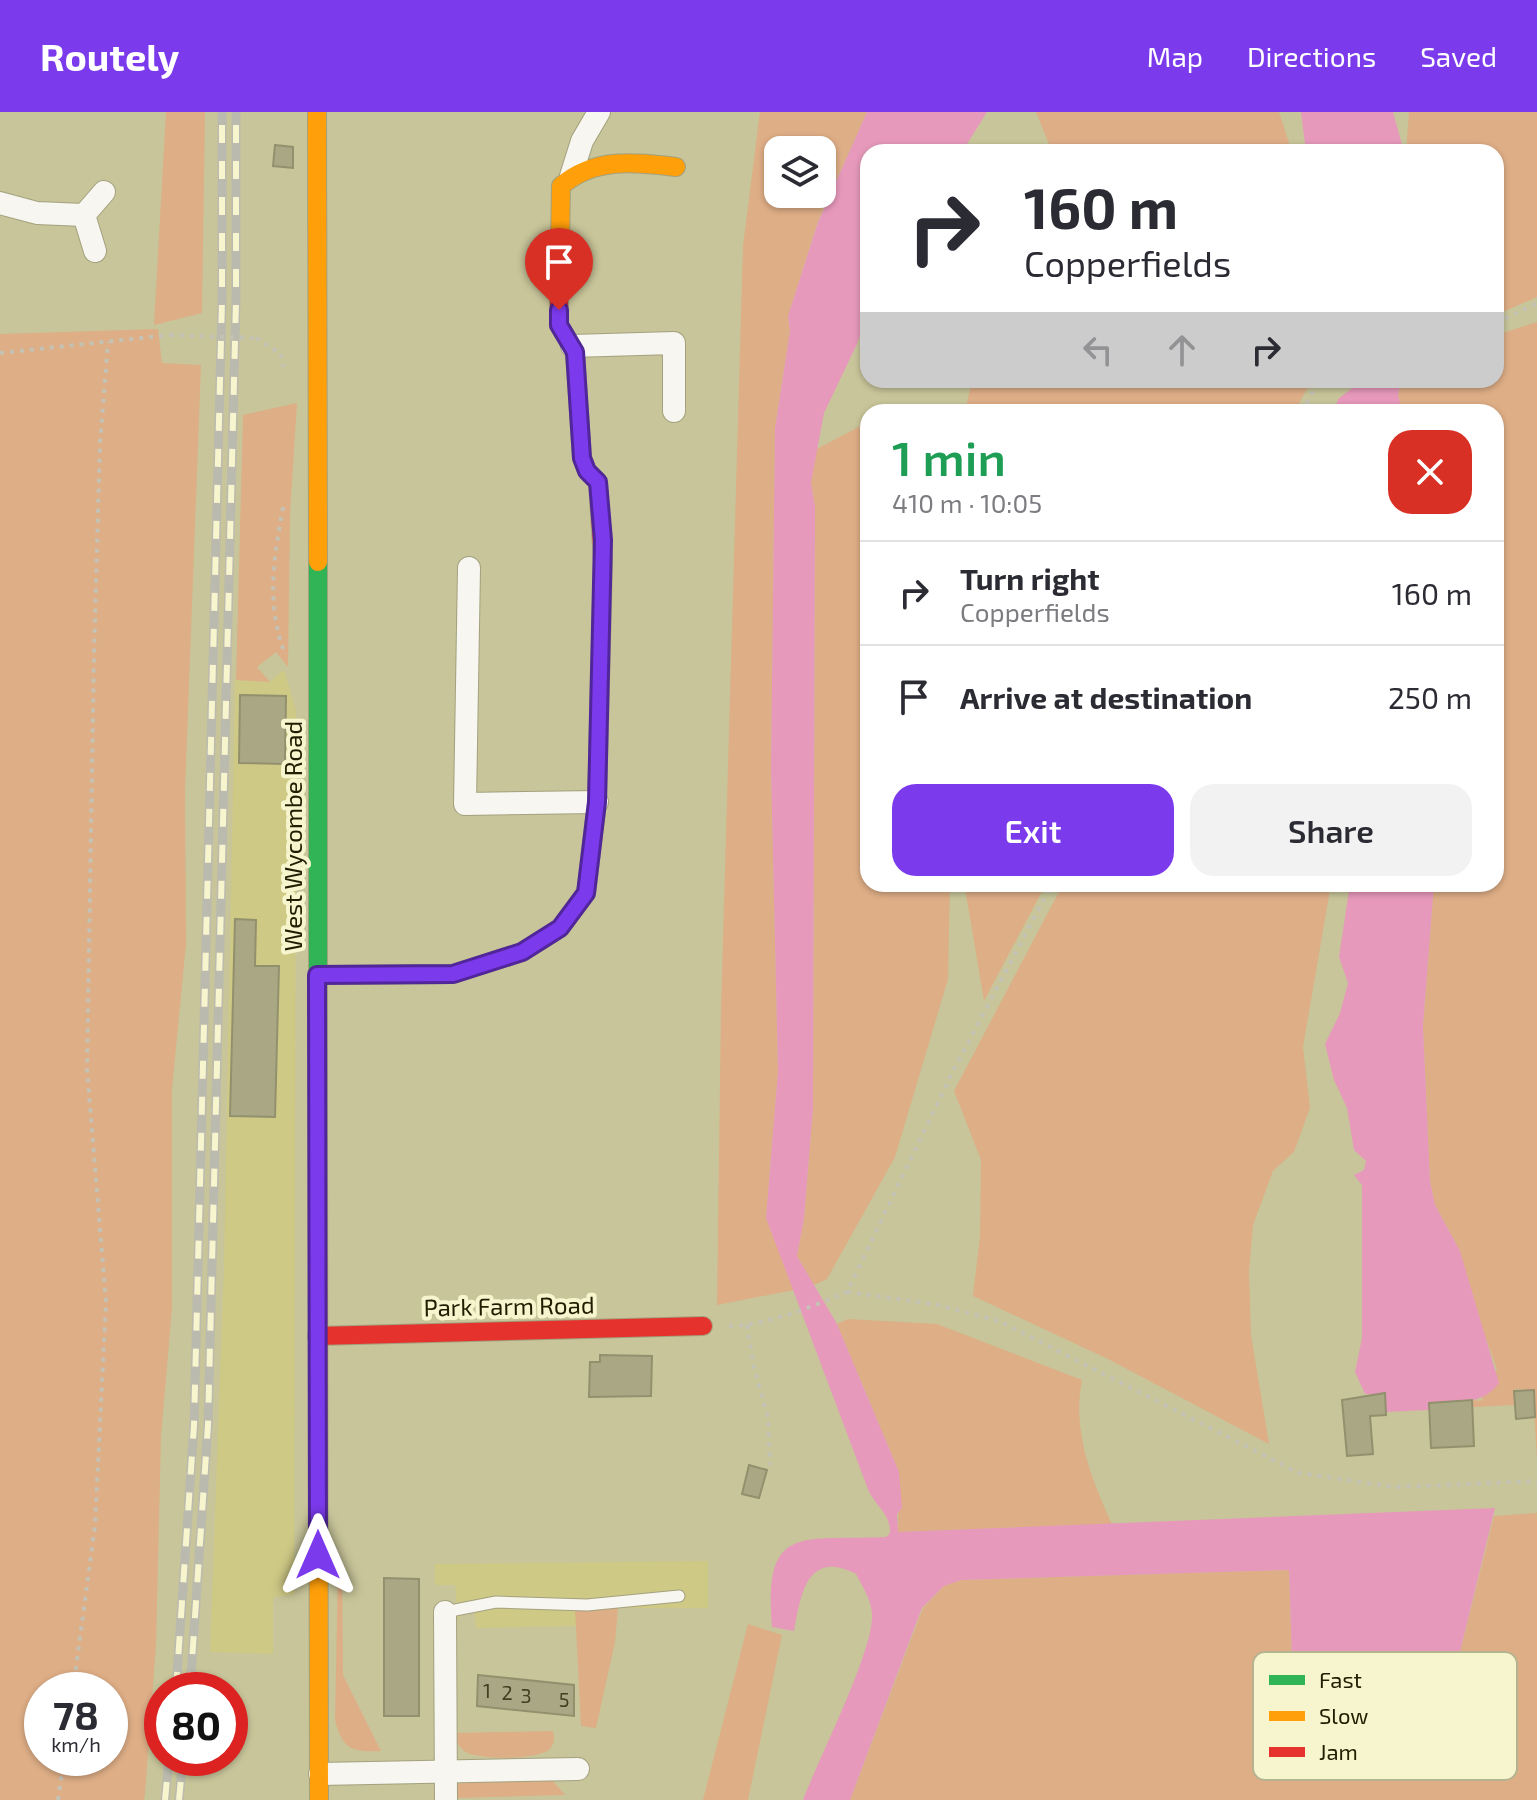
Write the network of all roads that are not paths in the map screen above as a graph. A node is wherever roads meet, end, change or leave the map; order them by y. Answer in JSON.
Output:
{"nodes":[{"id":1,"x":317,"y":112,"type":"edge"},
{"id":2,"x":599,"y":112,"type":"edge"},
{"id":3,"x":676,"y":167,"type":"dead end"},
{"id":4,"x":571,"y":176,"type":"junction"},
{"id":5,"x":104,"y":192,"type":"dead end"},
{"id":6,"x":0,"y":203,"type":"edge"},
{"id":7,"x":84,"y":215,"type":"junction"},
{"id":8,"x":95,"y":251,"type":"dead end"},
{"id":9,"x":572,"y":346,"type":"junction"},
{"id":10,"x":674,"y":411,"type":"dead end"},
{"id":11,"x":469,"y":568,"type":"dead end"},
{"id":12,"x":597,"y":802,"type":"junction"},
{"id":13,"x":317,"y":975,"type":"junction"},
{"id":14,"x":703,"y":1326,"type":"road end"},
{"id":15,"x":317,"y":1336,"type":"junction"},
{"id":16,"x":679,"y":1596,"type":"dead end"},
{"id":17,"x":445,"y":1612,"type":"joint"},
{"id":18,"x":578,"y":1769,"type":"dead end"},
{"id":19,"x":446,"y":1771,"type":"junction"},
{"id":20,"x":320,"y":1774,"type":"junction"},
{"id":21,"x":319,"y":1800,"type":"edge"},
{"id":22,"x":446,"y":1800,"type":"edge"}],
"edges":[{"from":1,"to":13,"type":"main road","name":"West Wycombe Road"},
{"from":2,"to":4,"type":"street"},
{"from":3,"to":4,"type":"main road"},
{"from":4,"to":9,"type":"main road"},
{"from":5,"to":7,"type":"street"},
{"from":6,"to":7,"type":"street"},
{"from":7,"to":8,"type":"street"},
{"from":9,"to":10,"type":"street"},
{"from":9,"to":12,"type":"main road"},
{"from":11,"to":12,"type":"street"},
{"from":12,"to":13,"type":"main road"},
{"from":13,"to":15,"type":"main road","name":"West Wycombe Road"},
{"from":14,"to":15,"type":"main road","name":"Park Farm Road"},
{"from":15,"to":20,"type":"main road","name":"West Wycombe Road"},
{"from":16,"to":17,"type":"lane"},
{"from":17,"to":19,"type":"street"},
{"from":18,"to":19,"type":"street"},
{"from":19,"to":20,"type":"street"},
{"from":19,"to":22,"type":"street"},
{"from":20,"to":21,"type":"main road","name":"West Wycombe Road"}]}
